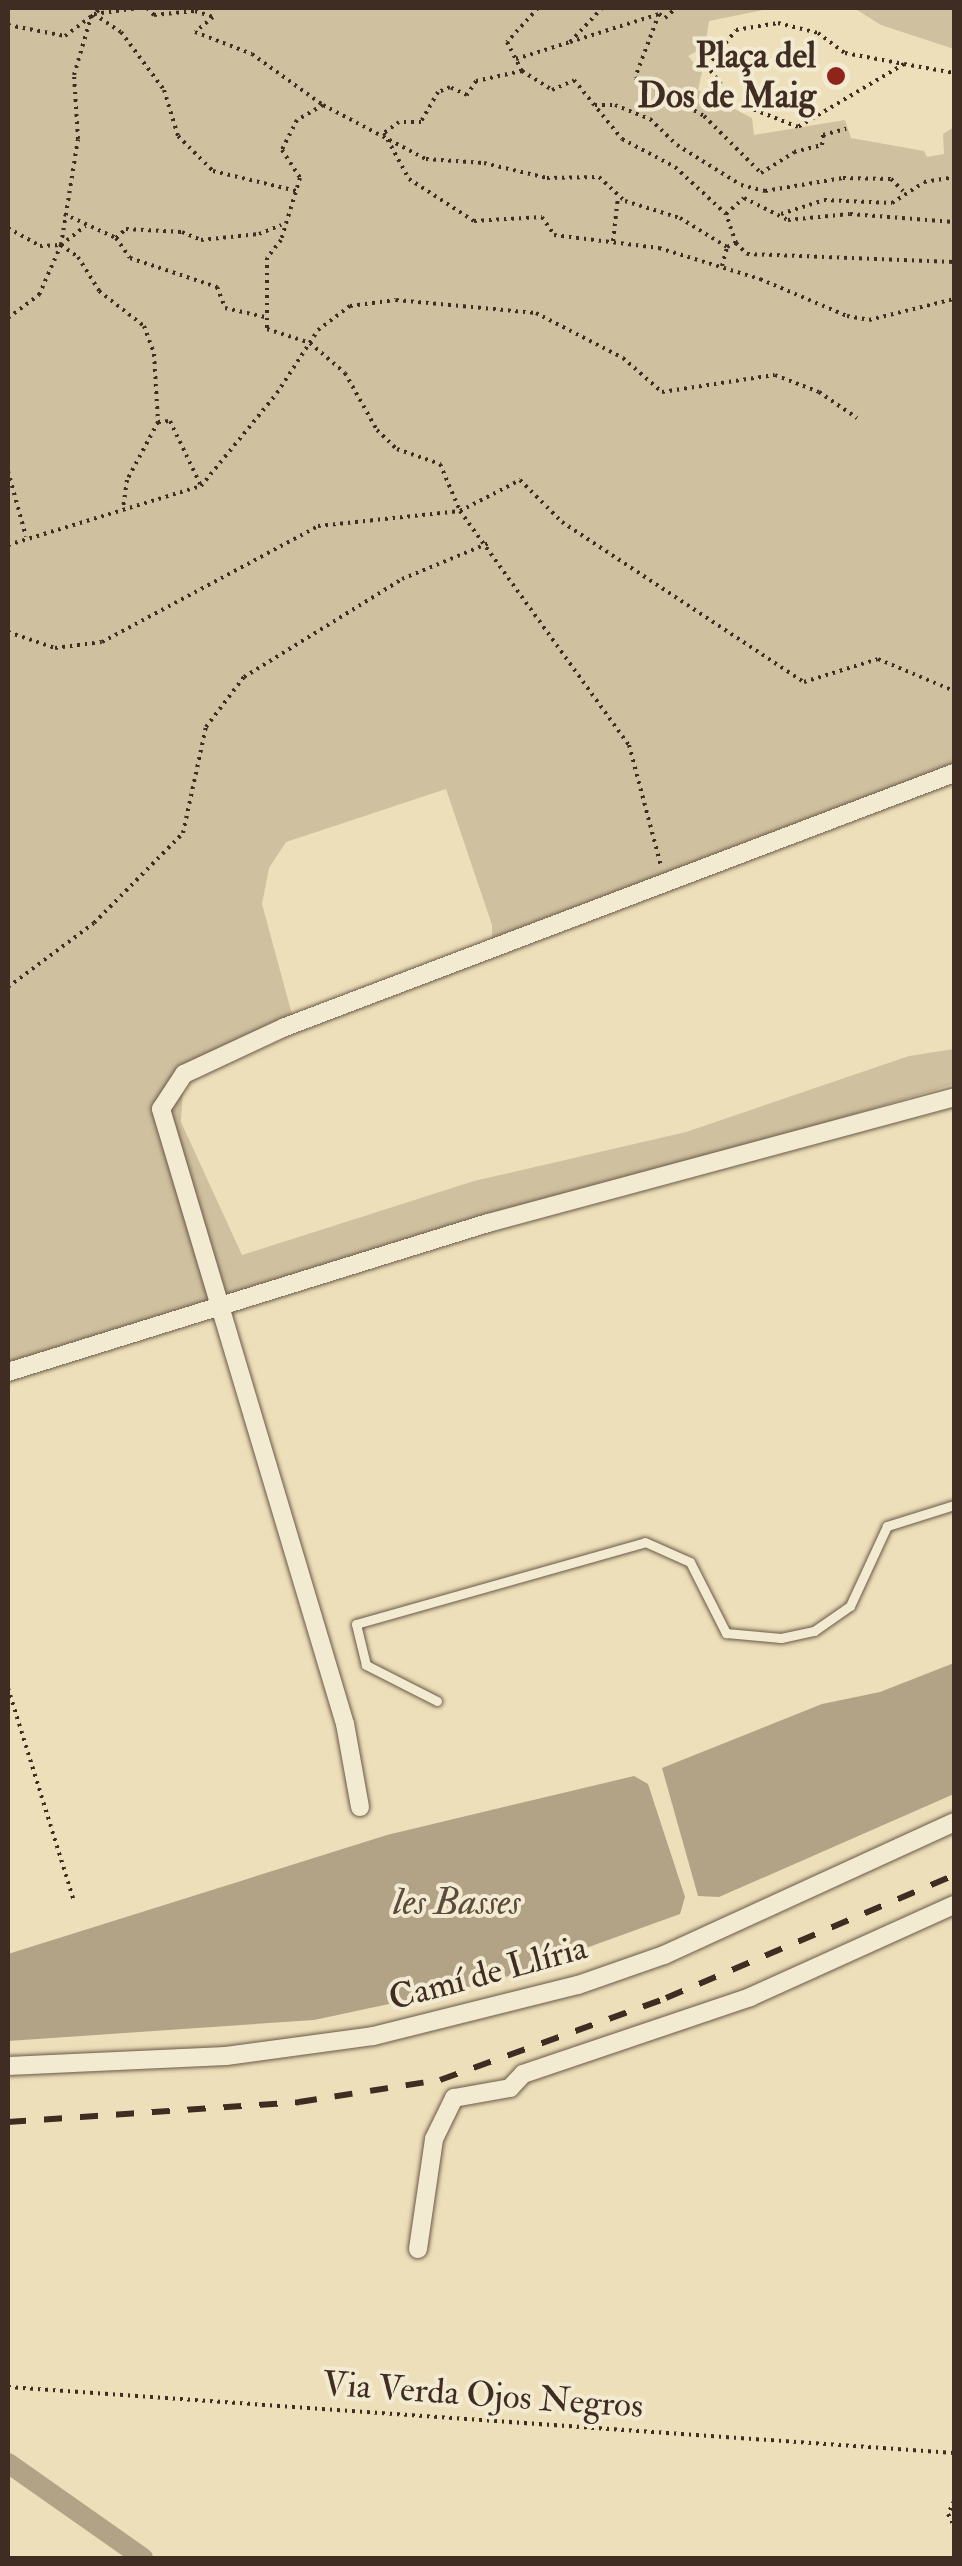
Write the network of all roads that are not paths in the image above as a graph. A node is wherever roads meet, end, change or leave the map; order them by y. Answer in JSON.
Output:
{"nodes":[{"id":1,"x":954,"y":773,"type":"edge"},
{"id":2,"x":954,"y":1096,"type":"edge"},
{"id":3,"x":220,"y":1305,"type":"junction"},
{"id":4,"x":8,"y":1372,"type":"edge"},
{"id":5,"x":954,"y":1504,"type":"edge"},
{"id":6,"x":437,"y":1701,"type":"dead end"},
{"id":7,"x":360,"y":1807,"type":"dead end"},
{"id":8,"x":954,"y":1822,"type":"edge"},
{"id":9,"x":954,"y":1905,"type":"edge"},
{"id":10,"x":8,"y":2066,"type":"edge"},
{"id":11,"x":418,"y":2249,"type":"dead end"}],
"edges":[{"from":1,"to":3,"type":"street"},
{"from":2,"to":3,"type":"street"},
{"from":3,"to":4,"type":"street"},
{"from":3,"to":7,"type":"street"},
{"from":5,"to":6,"type":"lane"},
{"from":8,"to":10,"type":"street","name":"Camí de Llíria"},
{"from":9,"to":11,"type":"street"}]}
